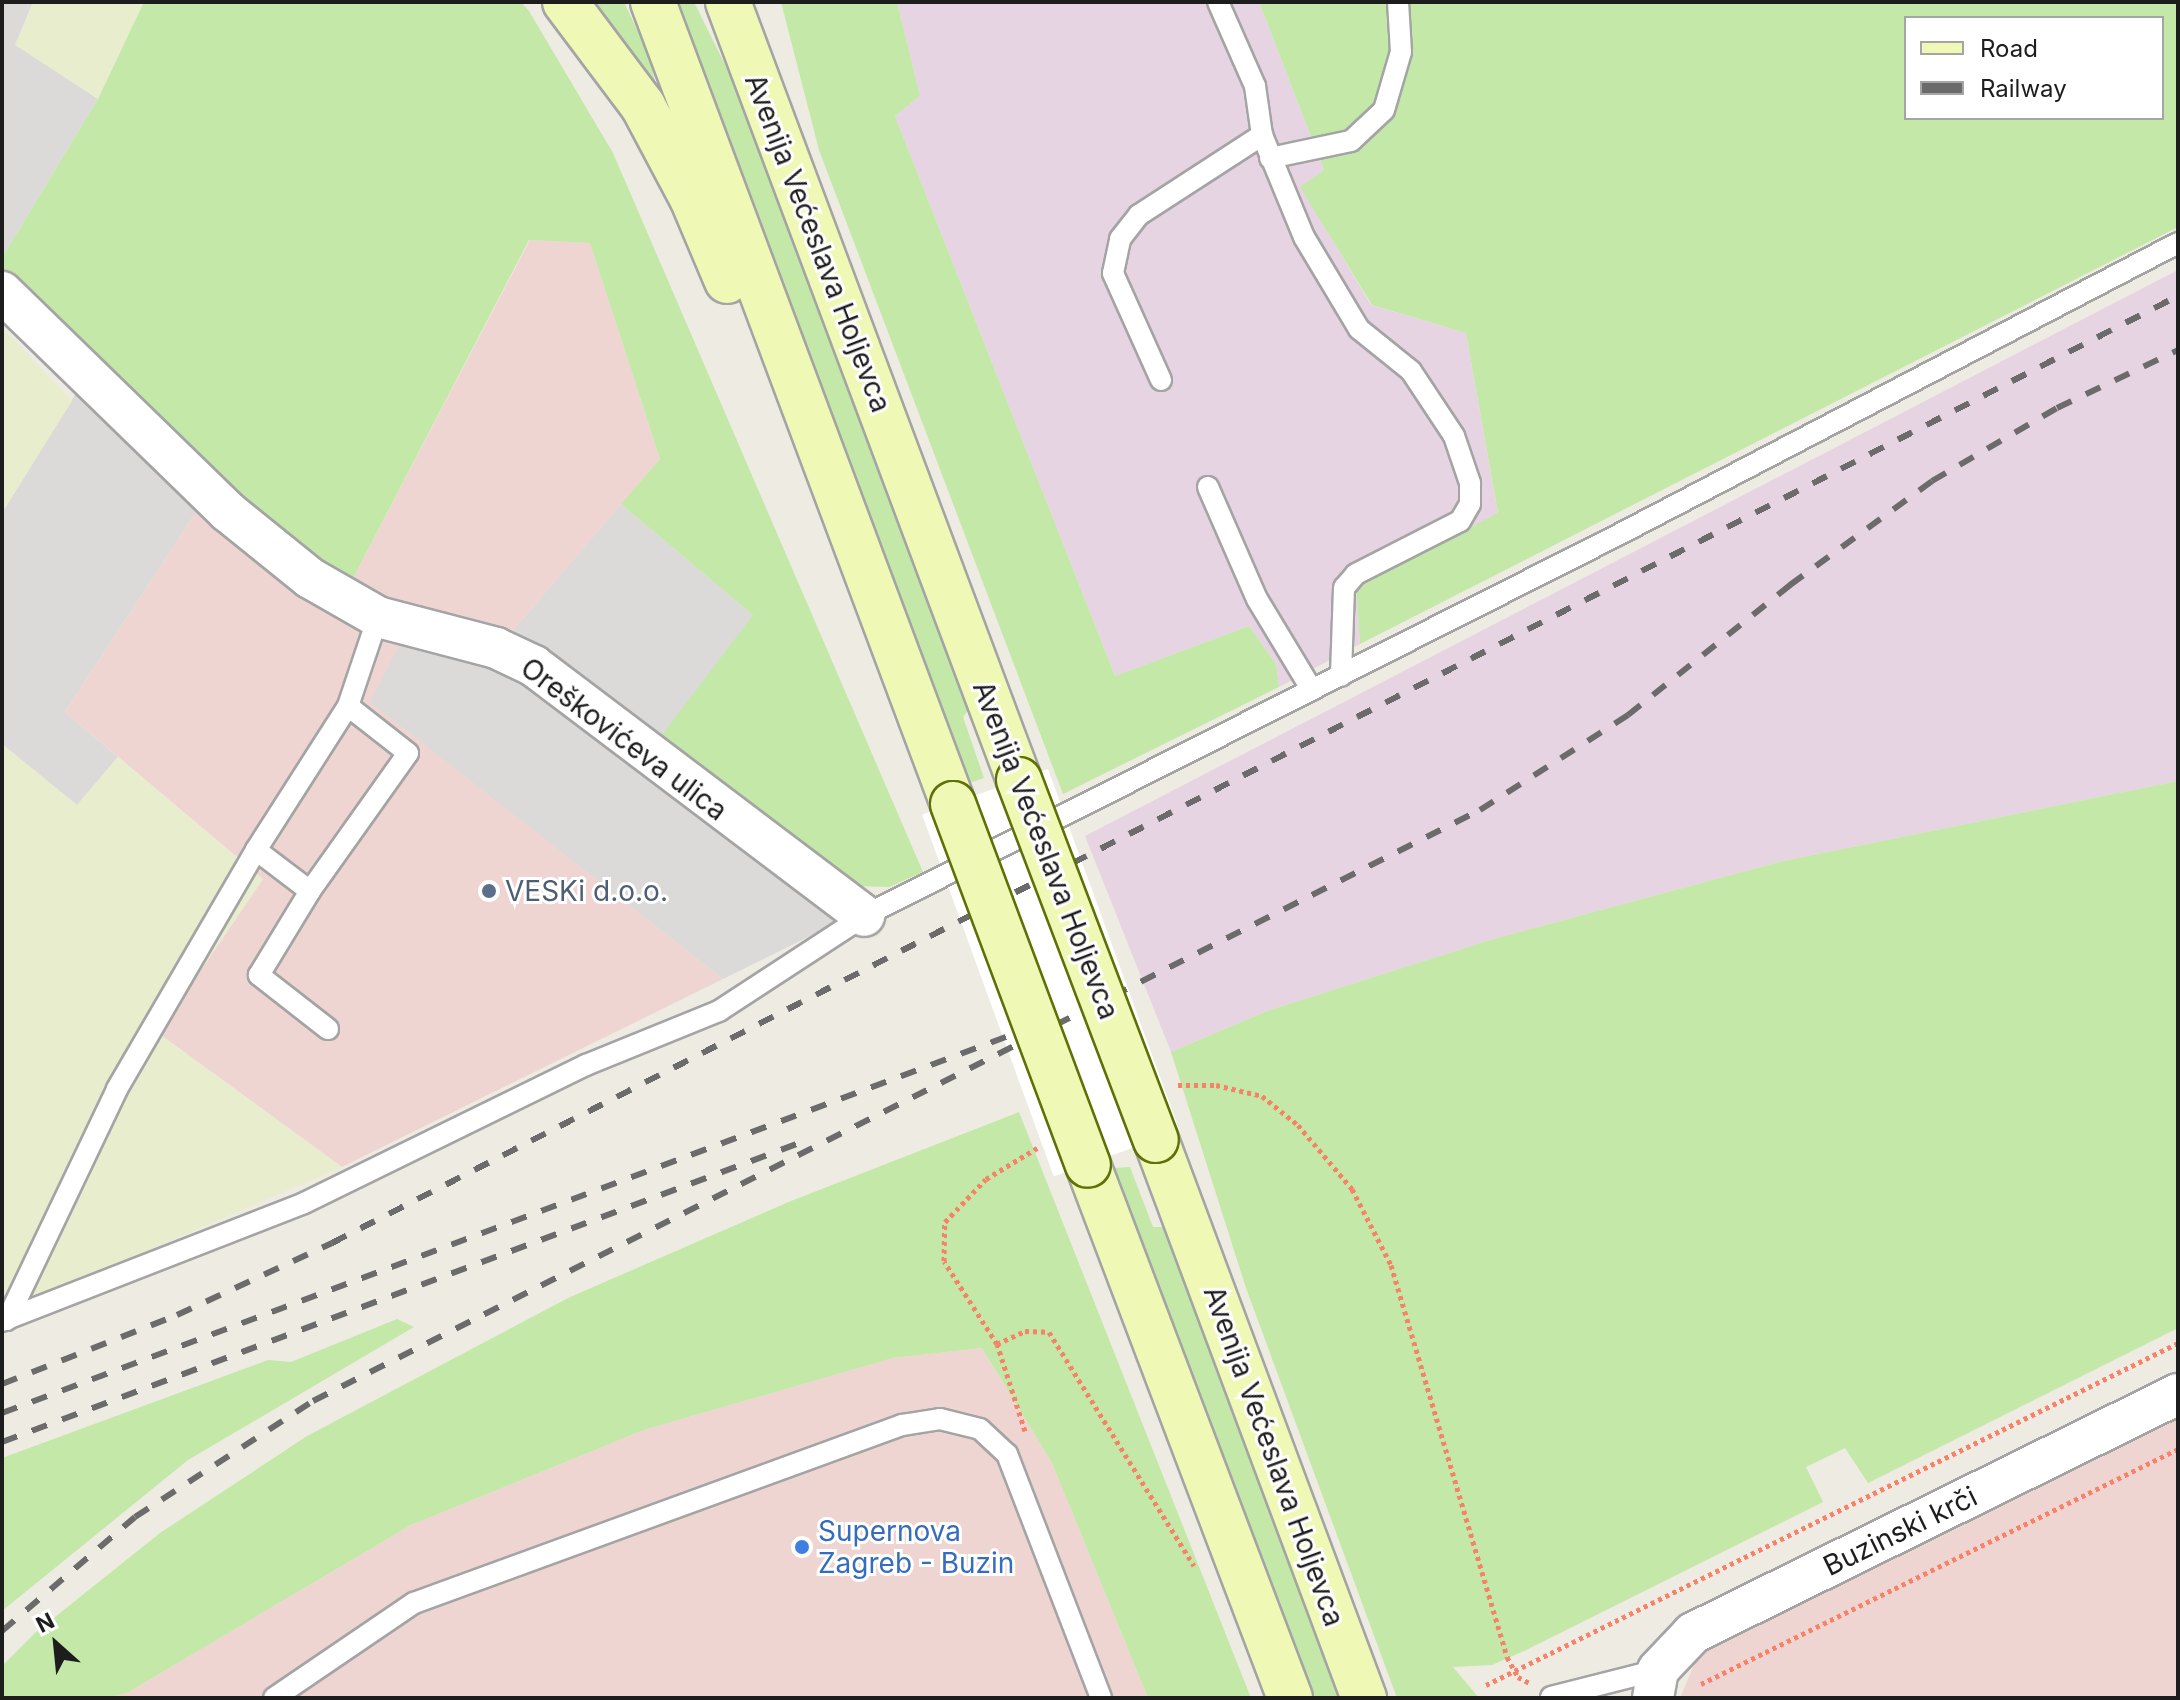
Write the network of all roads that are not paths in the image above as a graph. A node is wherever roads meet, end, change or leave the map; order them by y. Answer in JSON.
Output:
{"nodes":[{"id":1,"x":565,"y":2,"type":"edge"},
{"id":2,"x":653,"y":2,"type":"edge"},
{"id":3,"x":728,"y":2,"type":"edge"},
{"id":4,"x":1218,"y":2,"type":"edge"},
{"id":5,"x":1398,"y":2,"type":"edge"},
{"id":6,"x":1262,"y":135,"type":"junction"},
{"id":7,"x":1270,"y":158,"type":"junction"},
{"id":8,"x":2178,"y":243,"type":"edge"},
{"id":9,"x":2,"y":292,"type":"edge"},
{"id":10,"x":1161,"y":380,"type":"dead end"},
{"id":11,"x":801,"y":398,"type":"junction"},
{"id":12,"x":1208,"y":487,"type":"dead end"},
{"id":13,"x":378,"y":617,"type":"junction"},
{"id":14,"x":1341,"y":676,"type":"junction"},
{"id":15,"x":1312,"y":690,"type":"junction"},
{"id":16,"x":348,"y":706,"type":"junction"},
{"id":17,"x":256,"y":850,"type":"junction"},
{"id":18,"x":310,"y":891,"type":"junction"},
{"id":19,"x":864,"y":916,"type":"junction"},
{"id":20,"x":328,"y":1029,"type":"dead end"},
{"id":21,"x":4,"y":1320,"type":"edge"},
{"id":22,"x":2178,"y":1394,"type":"edge"},
{"id":23,"x":1656,"y":1684,"type":"edge"},
{"id":24,"x":1551,"y":1697,"type":"edge"},
{"id":25,"x":274,"y":1698,"type":"edge"},
{"id":26,"x":1101,"y":1698,"type":"edge"},
{"id":27,"x":1290,"y":1698,"type":"edge"},
{"id":28,"x":1364,"y":1698,"type":"edge"}],
"edges":[{"from":1,"to":11,"type":"main road"},
{"from":2,"to":11,"type":"main road"},
{"from":3,"to":28,"type":"main road","name":"Avenija Većeslava Holjevca","bridge":true},
{"from":4,"to":6,"type":"lane"},
{"from":5,"to":7,"type":"lane"},
{"from":6,"to":7,"type":"lane"},
{"from":6,"to":10,"type":"lane"},
{"from":7,"to":14,"type":"lane"},
{"from":8,"to":14,"type":"lane"},
{"from":9,"to":13,"type":"street","name":"Oreškovićeva ulica"},
{"from":11,"to":27,"type":"main road","bridge":true},
{"from":12,"to":15,"type":"lane"},
{"from":13,"to":16,"type":"lane"},
{"from":13,"to":19,"type":"street","name":"Oreškovićeva ulica"},
{"from":14,"to":15,"type":"lane"},
{"from":15,"to":19,"type":"lane"},
{"from":16,"to":17,"type":"lane"},
{"from":16,"to":18,"type":"lane"},
{"from":17,"to":18,"type":"lane"},
{"from":17,"to":21,"type":"lane"},
{"from":18,"to":20,"type":"lane"},
{"from":19,"to":21,"type":"lane"},
{"from":22,"to":23,"type":"street","name":"Buzinski krči"},
{"from":23,"to":24,"type":"lane"},
{"from":25,"to":26,"type":"lane"}]}
